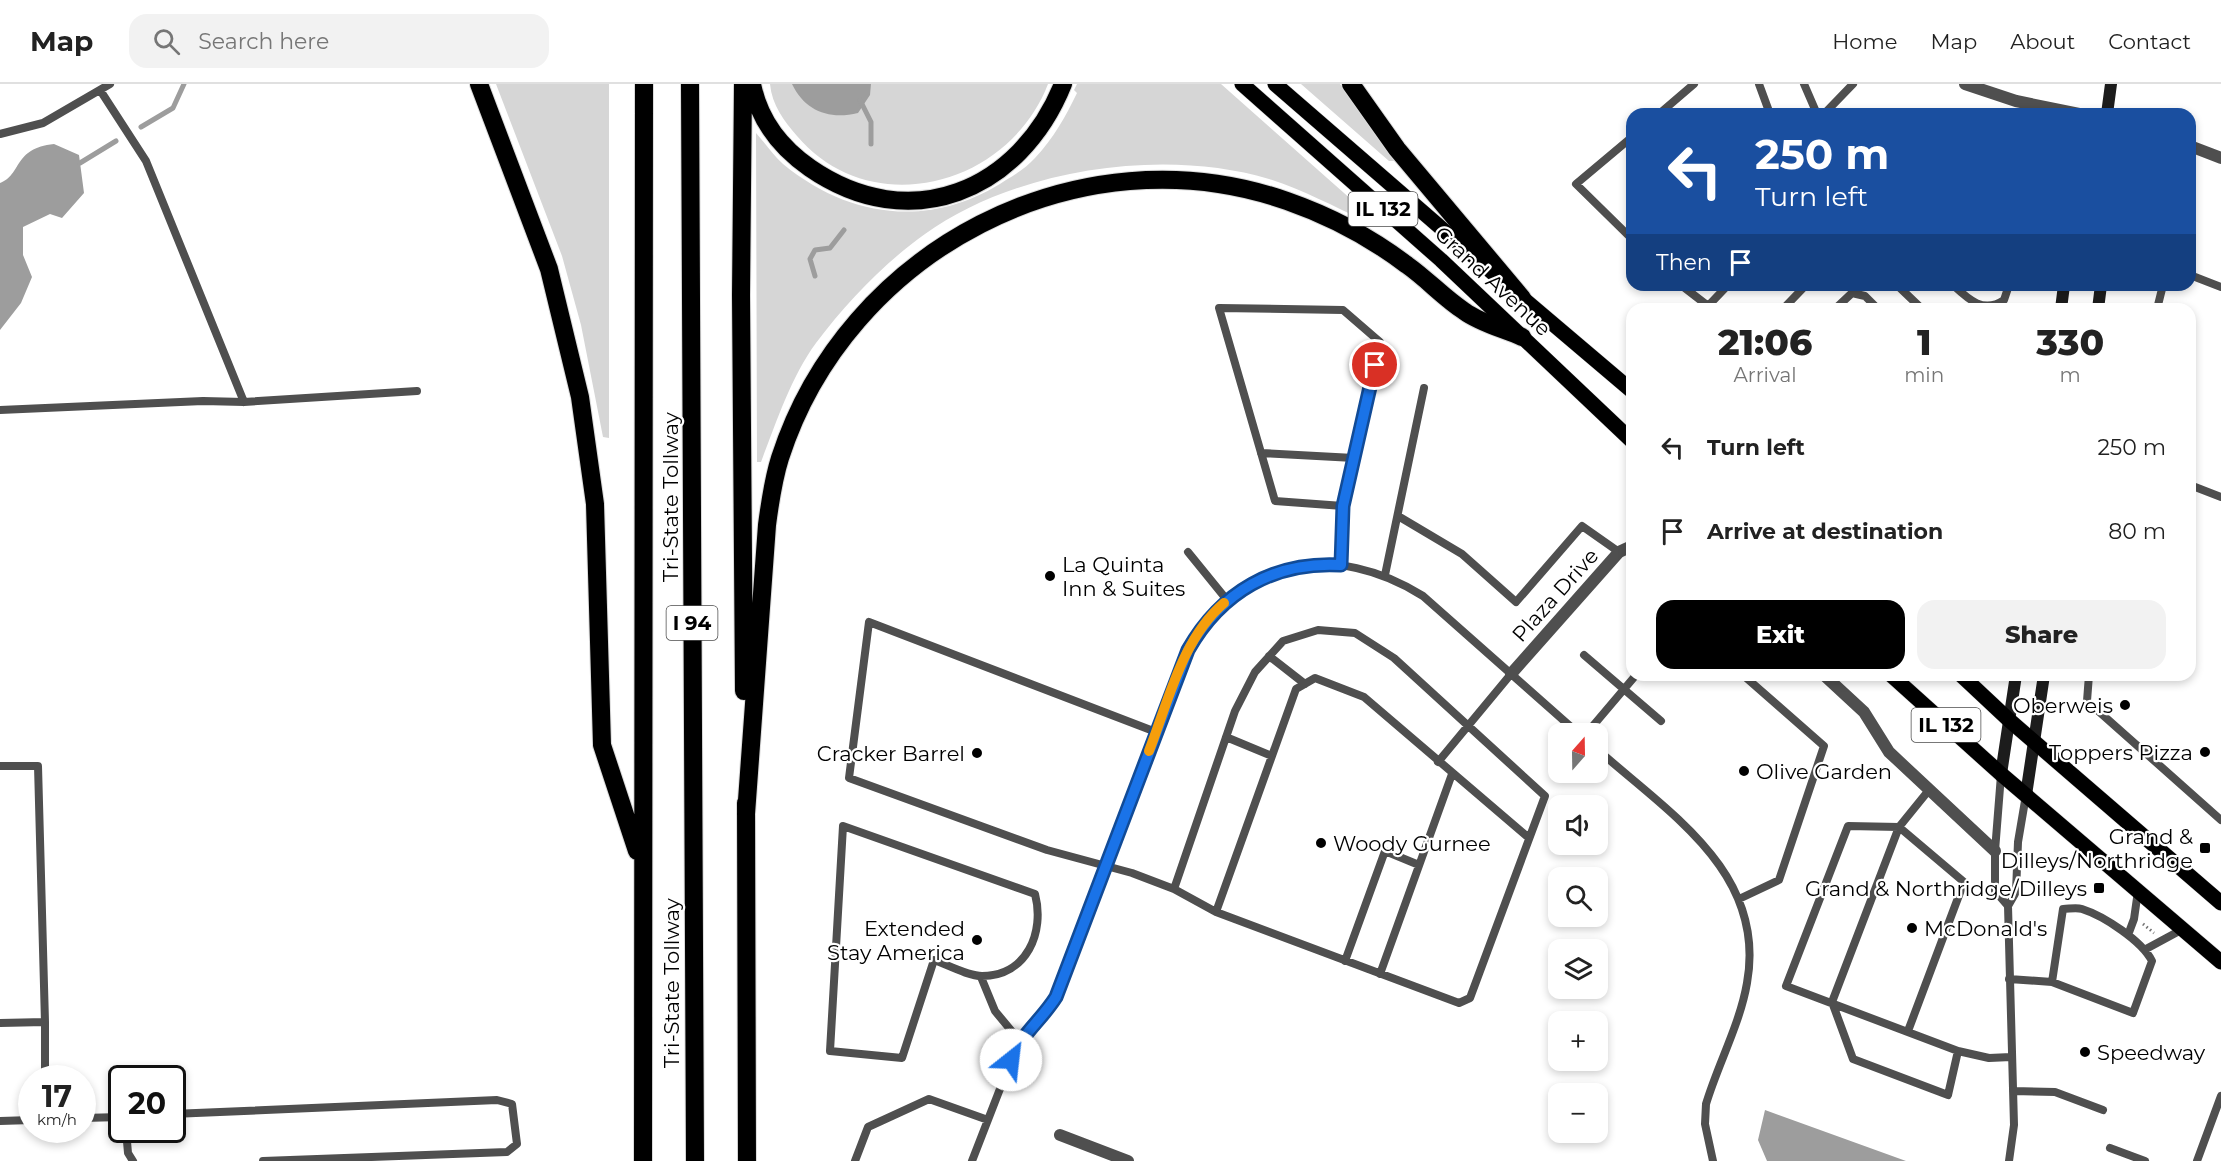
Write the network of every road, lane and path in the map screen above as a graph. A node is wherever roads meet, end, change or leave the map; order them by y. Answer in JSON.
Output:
{"nodes":[{"id":1,"x":110,"y":84,"type":"edge"},
{"id":2,"x":479,"y":84,"type":"edge"},
{"id":3,"x":644,"y":84,"type":"edge"},
{"id":4,"x":690,"y":84,"type":"edge"},
{"id":5,"x":743,"y":84,"type":"edge"},
{"id":6,"x":752,"y":84,"type":"edge"},
{"id":7,"x":1063,"y":84,"type":"edge"},
{"id":8,"x":1242,"y":84,"type":"edge"},
{"id":9,"x":1275,"y":84,"type":"edge"},
{"id":10,"x":1351,"y":84,"type":"edge"},
{"id":11,"x":1694,"y":84,"type":"edge"},
{"id":12,"x":1759,"y":84,"type":"edge"},
{"id":13,"x":1804,"y":84,"type":"edge"},
{"id":14,"x":1853,"y":84,"type":"edge"},
{"id":15,"x":1965,"y":84,"type":"edge"},
{"id":16,"x":2111,"y":84,"type":"edge"},
{"id":17,"x":99,"y":90,"type":"junction"},
{"id":18,"x":1666,"y":108,"type":"edge"},
{"id":19,"x":1768,"y":108,"type":"edge"},
{"id":20,"x":1814,"y":108,"type":"edge"},
{"id":21,"x":1830,"y":108,"type":"edge"},
{"id":22,"x":2052,"y":108,"type":"edge"},
{"id":23,"x":2108,"y":108,"type":"edge"},
{"id":24,"x":0,"y":134,"type":"edge"},
{"id":25,"x":1626,"y":142,"type":"edge"},
{"id":26,"x":2196,"y":148,"type":"edge"},
{"id":27,"x":2221,"y":158,"type":"edge"},
{"id":28,"x":1626,"y":233,"type":"edge"},
{"id":29,"x":2196,"y":277,"type":"edge"},
{"id":30,"x":2221,"y":287,"type":"edge"},
{"id":31,"x":1689,"y":291,"type":"edge"},
{"id":32,"x":1723,"y":291,"type":"edge"},
{"id":33,"x":1800,"y":291,"type":"edge"},
{"id":34,"x":1904,"y":291,"type":"edge"},
{"id":35,"x":1960,"y":291,"type":"edge"},
{"id":36,"x":2006,"y":291,"type":"edge"},
{"id":37,"x":1522,"y":298,"type":"junction"},
{"id":38,"x":1704,"y":303,"type":"edge"},
{"id":39,"x":1714,"y":303,"type":"edge"},
{"id":40,"x":1789,"y":303,"type":"edge"},
{"id":41,"x":1841,"y":303,"type":"edge"},
{"id":42,"x":1872,"y":303,"type":"edge"},
{"id":43,"x":1916,"y":303,"type":"edge"},
{"id":44,"x":1976,"y":303,"type":"edge"},
{"id":45,"x":1997,"y":303,"type":"edge"},
{"id":46,"x":1522,"y":337,"type":"junction"},
{"id":47,"x":1626,"y":386,"type":"edge"},
{"id":48,"x":1424,"y":388,"type":"dead end"},
{"id":49,"x":417,"y":392,"type":"dead end"},
{"id":50,"x":244,"y":402,"type":"junction"},
{"id":51,"x":0,"y":410,"type":"edge"},
{"id":52,"x":1626,"y":435,"type":"edge"},
{"id":53,"x":1261,"y":453,"type":"junction"},
{"id":54,"x":1354,"y":458,"type":"junction"},
{"id":55,"x":2196,"y":487,"type":"edge"},
{"id":56,"x":2221,"y":496,"type":"edge"},
{"id":57,"x":1343,"y":506,"type":"junction"},
{"id":58,"x":1398,"y":516,"type":"junction"},
{"id":59,"x":1626,"y":549,"type":"edge"},
{"id":60,"x":1188,"y":552,"type":"dead end"},
{"id":61,"x":1619,"y":552,"type":"junction"},
{"id":62,"x":1341,"y":565,"type":"junction"},
{"id":63,"x":1385,"y":575,"type":"junction"},
{"id":64,"x":1227,"y":600,"type":"junction"},
{"id":65,"x":1584,"y":655,"type":"dead end"},
{"id":66,"x":1269,"y":656,"type":"junction"},
{"id":67,"x":1511,"y":674,"type":"junction"},
{"id":68,"x":1630,"y":681,"type":"edge"},
{"id":69,"x":1750,"y":681,"type":"edge"},
{"id":70,"x":1830,"y":681,"type":"edge"},
{"id":71,"x":1898,"y":681,"type":"edge"},
{"id":72,"x":1967,"y":681,"type":"edge"},
{"id":73,"x":2015,"y":681,"type":"edge"},
{"id":74,"x":2043,"y":681,"type":"edge"},
{"id":75,"x":2089,"y":681,"type":"edge"},
{"id":76,"x":1305,"y":684,"type":"junction"},
{"id":77,"x":1624,"y":689,"type":"junction"},
{"id":78,"x":2009,"y":720,"type":"junction"},
{"id":79,"x":1661,"y":721,"type":"dead end"},
{"id":80,"x":1567,"y":723,"type":"edge"},
{"id":81,"x":1595,"y":723,"type":"edge"},
{"id":82,"x":1467,"y":726,"type":"junction"},
{"id":83,"x":1156,"y":732,"type":"junction"},
{"id":84,"x":1226,"y":737,"type":"junction"},
{"id":85,"x":2034,"y":742,"type":"junction"},
{"id":86,"x":1272,"y":756,"type":"junction"},
{"id":87,"x":1608,"y":759,"type":"edge"},
{"id":88,"x":1438,"y":762,"type":"junction"},
{"id":89,"x":0,"y":766,"type":"edge"},
{"id":90,"x":1452,"y":774,"type":"junction"},
{"id":91,"x":2001,"y":774,"type":"junction"},
{"id":92,"x":1929,"y":790,"type":"junction"},
{"id":93,"x":2026,"y":795,"type":"junction"},
{"id":94,"x":746,"y":814,"type":"junction"},
{"id":95,"x":2221,"y":820,"type":"edge"},
{"id":96,"x":1899,"y":827,"type":"junction"},
{"id":97,"x":1529,"y":838,"type":"junction"},
{"id":98,"x":1995,"y":851,"type":"junction"},
{"id":99,"x":642,"y":864,"type":"junction"},
{"id":100,"x":1419,"y":864,"type":"junction"},
{"id":101,"x":1106,"y":866,"type":"junction"},
{"id":102,"x":1174,"y":889,"type":"junction"},
{"id":103,"x":2138,"y":890,"type":"junction"},
{"id":104,"x":1739,"y":899,"type":"junction"},
{"id":105,"x":2221,"y":903,"type":"edge"},
{"id":106,"x":2008,"y":906,"type":"junction"},
{"id":107,"x":1216,"y":912,"type":"junction"},
{"id":108,"x":2142,"y":922,"type":"dead end"},
{"id":109,"x":2183,"y":929,"type":"junction"},
{"id":110,"x":2128,"y":934,"type":"junction"},
{"id":111,"x":2155,"y":934,"type":"dead end"},
{"id":112,"x":2146,"y":950,"type":"junction"},
{"id":113,"x":1345,"y":961,"type":"junction"},
{"id":114,"x":2221,"y":962,"type":"edge"},
{"id":115,"x":1380,"y":974,"type":"junction"},
{"id":116,"x":981,"y":977,"type":"junction"},
{"id":117,"x":2009,"y":979,"type":"junction"},
{"id":118,"x":2052,"y":982,"type":"junction"},
{"id":119,"x":1832,"y":1002,"type":"junction"},
{"id":120,"x":45,"y":1022,"type":"junction"},
{"id":121,"x":0,"y":1023,"type":"edge"},
{"id":122,"x":1908,"y":1031,"type":"junction"},
{"id":123,"x":1019,"y":1040,"type":"junction"},
{"id":124,"x":1958,"y":1051,"type":"junction"},
{"id":125,"x":2011,"y":1057,"type":"junction"},
{"id":126,"x":45,"y":1065,"type":"edge"},
{"id":127,"x":2013,"y":1091,"type":"junction"},
{"id":128,"x":2221,"y":1096,"type":"edge"},
{"id":129,"x":2103,"y":1110,"type":"dead end"},
{"id":130,"x":186,"y":1113,"type":"edge"},
{"id":131,"x":18,"y":1120,"type":"edge"},
{"id":132,"x":988,"y":1120,"type":"junction"},
{"id":133,"x":0,"y":1121,"type":"edge"},
{"id":134,"x":1060,"y":1135,"type":"dead end"},
{"id":135,"x":127,"y":1143,"type":"edge"},
{"id":136,"x":2110,"y":1148,"type":"dead end"},
{"id":137,"x":133,"y":1161,"type":"edge"},
{"id":138,"x":264,"y":1161,"type":"edge"},
{"id":139,"x":643,"y":1161,"type":"edge"},
{"id":140,"x":695,"y":1161,"type":"edge"},
{"id":141,"x":747,"y":1161,"type":"edge"},
{"id":142,"x":855,"y":1161,"type":"edge"},
{"id":143,"x":972,"y":1161,"type":"edge"},
{"id":144,"x":1128,"y":1161,"type":"edge"},
{"id":145,"x":1713,"y":1161,"type":"edge"},
{"id":146,"x":2009,"y":1161,"type":"edge"},
{"id":147,"x":2145,"y":1161,"type":"edge"},
{"id":148,"x":2197,"y":1161,"type":"edge"}],
"edges":[{"from":1,"to":17,"type":"lane"},
{"from":2,"to":99,"type":"highway"},
{"from":3,"to":99,"type":"highway","name":"Tri-State Tollway","number":"I 94"},
{"from":4,"to":140,"type":"highway","name":"Tri-State Tollway","number":"I 94"},
{"from":5,"to":94,"type":"highway"},
{"from":6,"to":7,"type":"highway"},
{"from":8,"to":46,"type":"main road","name":"Grand Avenue","number":"IL 132"},
{"from":9,"to":37,"type":"main road","name":"Grand Avenue","number":"IL 132"},
{"from":10,"to":37,"type":"highway"},
{"from":11,"to":18,"type":"lane"},
{"from":12,"to":19,"type":"lane"},
{"from":13,"to":20,"type":"lane"},
{"from":14,"to":21,"type":"lane"},
{"from":15,"to":22,"type":"street"},
{"from":16,"to":23,"type":"street"},
{"from":17,"to":24,"type":"lane"},
{"from":17,"to":50,"type":"lane"},
{"from":25,"to":28,"type":"lane"},
{"from":26,"to":27,"type":"street"},
{"from":29,"to":30,"type":"lane"},
{"from":31,"to":38,"type":"lane"},
{"from":32,"to":39,"type":"lane"},
{"from":33,"to":40,"type":"lane"},
{"from":34,"to":43,"type":"lane"},
{"from":35,"to":44,"type":"lane"},
{"from":36,"to":45,"type":"lane"},
{"from":37,"to":47,"type":"main road","name":"Grand Avenue","number":"IL 132"},
{"from":41,"to":42,"type":"lane"},
{"from":46,"to":52,"type":"main road","name":"Grand Avenue","number":"IL 132"},
{"from":46,"to":94,"type":"highway"},
{"from":48,"to":58,"type":"lane"},
{"from":49,"to":50,"type":"lane"},
{"from":50,"to":51,"type":"lane"},
{"from":53,"to":54,"type":"lane"},
{"from":53,"to":54,"type":"lane"},
{"from":53,"to":57,"type":"lane"},
{"from":54,"to":57,"type":"lane"},
{"from":55,"to":56,"type":"lane"},
{"from":57,"to":62,"type":"lane"},
{"from":58,"to":61,"type":"lane"},
{"from":58,"to":63,"type":"lane"},
{"from":59,"to":61,"type":"street","name":"Plaza Drive"},
{"from":60,"to":64,"type":"lane"},
{"from":61,"to":67,"type":"street","name":"Plaza Drive"},
{"from":62,"to":63,"type":"lane"},
{"from":62,"to":64,"type":"lane"},
{"from":63,"to":67,"type":"lane"},
{"from":64,"to":83,"type":"lane"},
{"from":65,"to":77,"type":"lane"},
{"from":66,"to":76,"type":"lane"},
{"from":66,"to":82,"type":"lane"},
{"from":66,"to":84,"type":"lane"},
{"from":67,"to":80,"type":"lane"},
{"from":67,"to":82,"type":"lane"},
{"from":68,"to":77,"type":"lane"},
{"from":69,"to":104,"type":"lane"},
{"from":70,"to":92,"type":"street"},
{"from":71,"to":91,"type":"main road","number":"IL 132"},
{"from":72,"to":78,"type":"main road","number":"IL 132"},
{"from":73,"to":78,"type":"street"},
{"from":74,"to":85,"type":"street"},
{"from":75,"to":95,"type":"lane"},
{"from":76,"to":86,"type":"lane"},
{"from":76,"to":88,"type":"lane"},
{"from":77,"to":79,"type":"lane"},
{"from":77,"to":81,"type":"lane"},
{"from":78,"to":85,"type":"main road","number":"IL 132"},
{"from":78,"to":91,"type":"street"},
{"from":82,"to":88,"type":"lane"},
{"from":82,"to":97,"type":"lane"},
{"from":83,"to":101,"type":"lane"},
{"from":83,"to":101,"type":"lane"},
{"from":84,"to":86,"type":"lane"},
{"from":84,"to":102,"type":"lane"},
{"from":85,"to":93,"type":"street"},
{"from":85,"to":105,"type":"main road","number":"IL 132"},
{"from":86,"to":107,"type":"lane"},
{"from":87,"to":104,"type":"lane"},
{"from":88,"to":90,"type":"lane"},
{"from":89,"to":120,"type":"lane"},
{"from":90,"to":97,"type":"lane"},
{"from":90,"to":100,"type":"lane"},
{"from":91,"to":93,"type":"main road","number":"IL 132"},
{"from":91,"to":98,"type":"lane"},
{"from":92,"to":96,"type":"lane"},
{"from":92,"to":98,"type":"street"},
{"from":93,"to":103,"type":"main road","number":"IL 132"},
{"from":93,"to":106,"type":"lane"},
{"from":94,"to":141,"type":"highway"},
{"from":96,"to":119,"type":"lane"},
{"from":96,"to":119,"type":"lane"},
{"from":96,"to":122,"type":"lane"},
{"from":97,"to":115,"type":"lane"},
{"from":98,"to":106,"type":"lane"},
{"from":99,"to":139,"type":"highway","name":"Tri-State Tollway","number":"I 94"},
{"from":100,"to":113,"type":"lane"},
{"from":100,"to":115,"type":"lane"},
{"from":101,"to":102,"type":"lane"},
{"from":101,"to":123,"type":"lane"},
{"from":102,"to":107,"type":"lane"},
{"from":103,"to":109,"type":"main road","number":"IL 132"},
{"from":103,"to":110,"type":"lane"},
{"from":104,"to":145,"type":"lane"},
{"from":106,"to":117,"type":"lane"},
{"from":107,"to":113,"type":"lane"},
{"from":108,"to":111,"type":"path"},
{"from":109,"to":112,"type":"lane"},
{"from":109,"to":114,"type":"main road","number":"IL 132"},
{"from":110,"to":112,"type":"lane"},
{"from":110,"to":118,"type":"lane"},
{"from":112,"to":118,"type":"lane"},
{"from":113,"to":115,"type":"lane"},
{"from":116,"to":116,"type":"lane"},
{"from":116,"to":123,"type":"lane"},
{"from":117,"to":118,"type":"lane"},
{"from":117,"to":125,"type":"lane"},
{"from":119,"to":122,"type":"lane"},
{"from":119,"to":124,"type":"lane"},
{"from":120,"to":121,"type":"lane"},
{"from":120,"to":126,"type":"lane"},
{"from":122,"to":124,"type":"lane"},
{"from":123,"to":132,"type":"lane"},
{"from":124,"to":125,"type":"lane"},
{"from":125,"to":127,"type":"lane"},
{"from":127,"to":129,"type":"lane"},
{"from":127,"to":146,"type":"lane"},
{"from":128,"to":148,"type":"lane"},
{"from":130,"to":138,"type":"lane"},
{"from":131,"to":133,"type":"lane"},
{"from":132,"to":142,"type":"lane"},
{"from":132,"to":143,"type":"lane"},
{"from":134,"to":144,"type":"street"},
{"from":135,"to":137,"type":"lane"},
{"from":136,"to":147,"type":"lane"}]}
